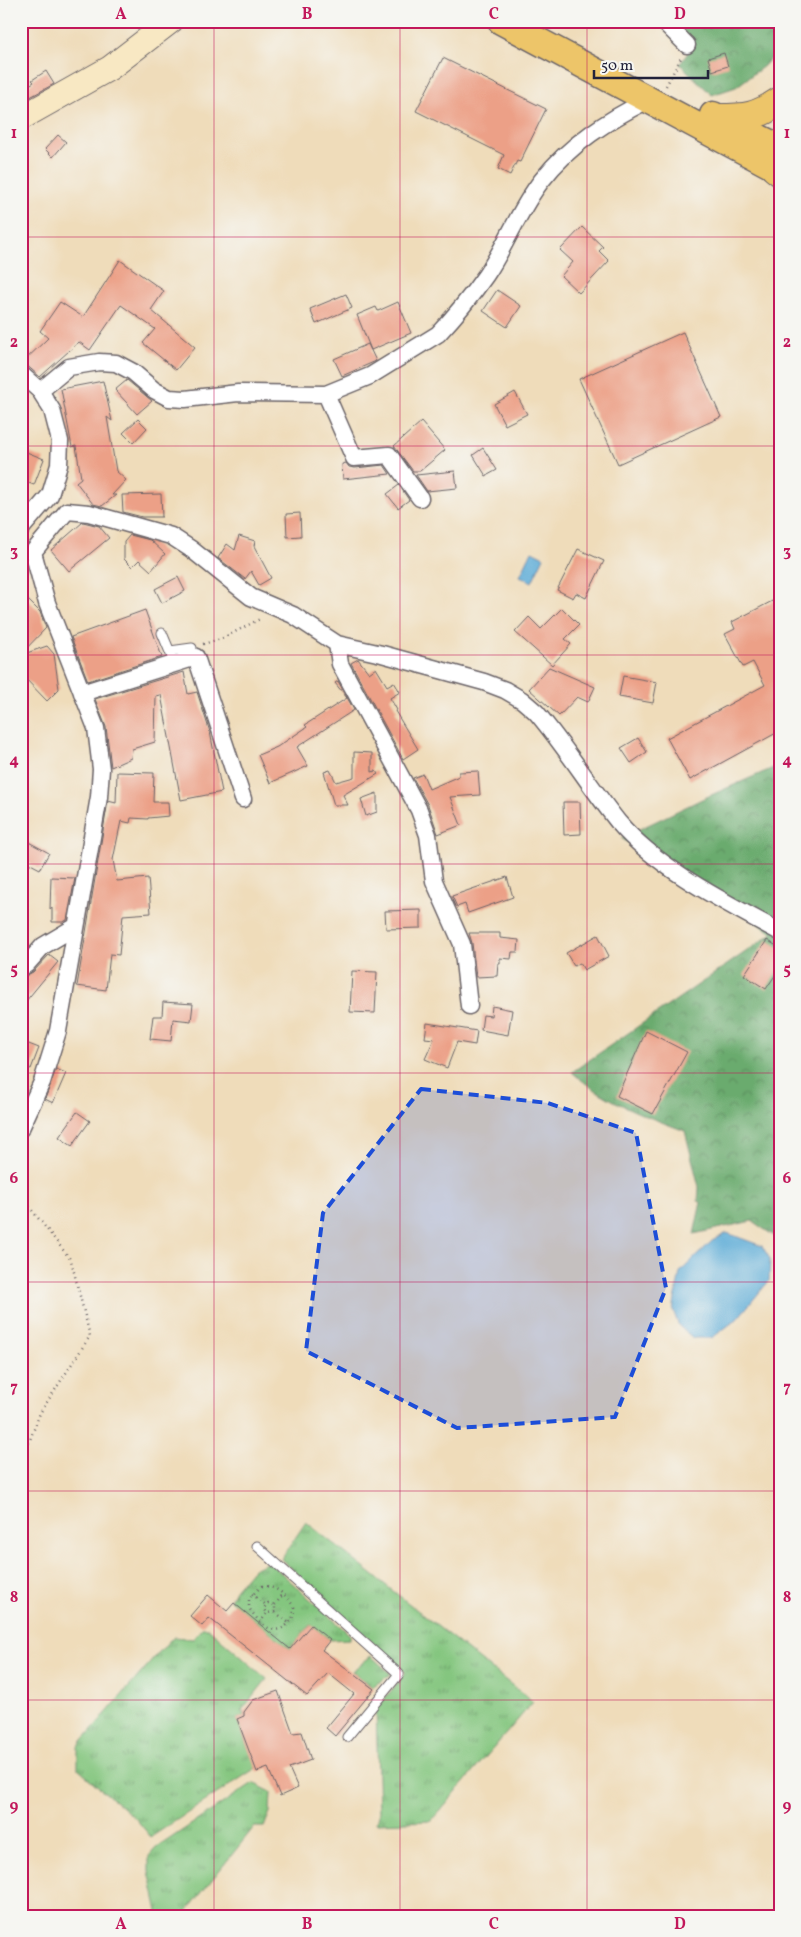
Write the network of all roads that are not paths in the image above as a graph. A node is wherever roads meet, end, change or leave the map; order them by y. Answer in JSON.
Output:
{"nodes":[{"id":1,"x":171,"y":21,"type":"edge"},
{"id":2,"x":500,"y":21,"type":"edge"},
{"id":3,"x":533,"y":21,"type":"edge"},
{"id":4,"x":663,"y":21,"type":"edge"},
{"id":5,"x":687,"y":45,"type":"road end"},
{"id":6,"x":656,"y":95,"type":"junction"},
{"id":7,"x":780,"y":101,"type":"edge"},
{"id":8,"x":21,"y":118,"type":"edge"},
{"id":9,"x":718,"y":118,"type":"junction"},
{"id":10,"x":778,"y":164,"type":"edge"},
{"id":11,"x":21,"y":374,"type":"edge"},
{"id":12,"x":40,"y":391,"type":"junction"},
{"id":13,"x":326,"y":394,"type":"junction"},
{"id":14,"x":50,"y":495,"type":"junction"},
{"id":15,"x":420,"y":498,"type":"dead end"},
{"id":16,"x":67,"y":512,"type":"junction"},
{"id":17,"x":21,"y":529,"type":"edge"},
{"id":18,"x":27,"y":548,"type":"edge"},
{"id":19,"x":162,"y":633,"type":"dead end"},
{"id":20,"x":337,"y":644,"type":"junction"},
{"id":21,"x":192,"y":648,"type":"dead end"},
{"id":22,"x":173,"y":658,"type":"junction"},
{"id":23,"x":82,"y":693,"type":"junction"},
{"id":24,"x":243,"y":799,"type":"dead end"},
{"id":25,"x":76,"y":926,"type":"junction"},
{"id":26,"x":780,"y":932,"type":"edge"},
{"id":27,"x":21,"y":968,"type":"edge"},
{"id":28,"x":469,"y":1006,"type":"dead end"},
{"id":29,"x":21,"y":1128,"type":"edge"},
{"id":30,"x":257,"y":1546,"type":"dead end"},
{"id":31,"x":347,"y":1737,"type":"dead end"}],
"edges":[{"from":1,"to":8,"type":"main road"},
{"from":2,"to":6,"type":"main road"},
{"from":3,"to":6,"type":"main road"},
{"from":4,"to":5,"type":"street"},
{"from":6,"to":9,"type":"main road"},
{"from":6,"to":10,"type":"main road"},
{"from":6,"to":13,"type":"street"},
{"from":7,"to":9,"type":"highway"},
{"from":9,"to":10,"type":"main road"},
{"from":11,"to":12,"type":"street"},
{"from":12,"to":13,"type":"street"},
{"from":12,"to":14,"type":"street"},
{"from":13,"to":15,"type":"street"},
{"from":14,"to":16,"type":"street"},
{"from":14,"to":17,"type":"street"},
{"from":16,"to":18,"type":"street"},
{"from":16,"to":20,"type":"street"},
{"from":18,"to":23,"type":"street"},
{"from":19,"to":22,"type":"lane"},
{"from":20,"to":26,"type":"street"},
{"from":20,"to":28,"type":"street"},
{"from":21,"to":22,"type":"lane"},
{"from":22,"to":23,"type":"street"},
{"from":22,"to":24,"type":"street"},
{"from":23,"to":25,"type":"street"},
{"from":25,"to":27,"type":"street"},
{"from":25,"to":29,"type":"street"},
{"from":30,"to":31,"type":"lane"}]}
